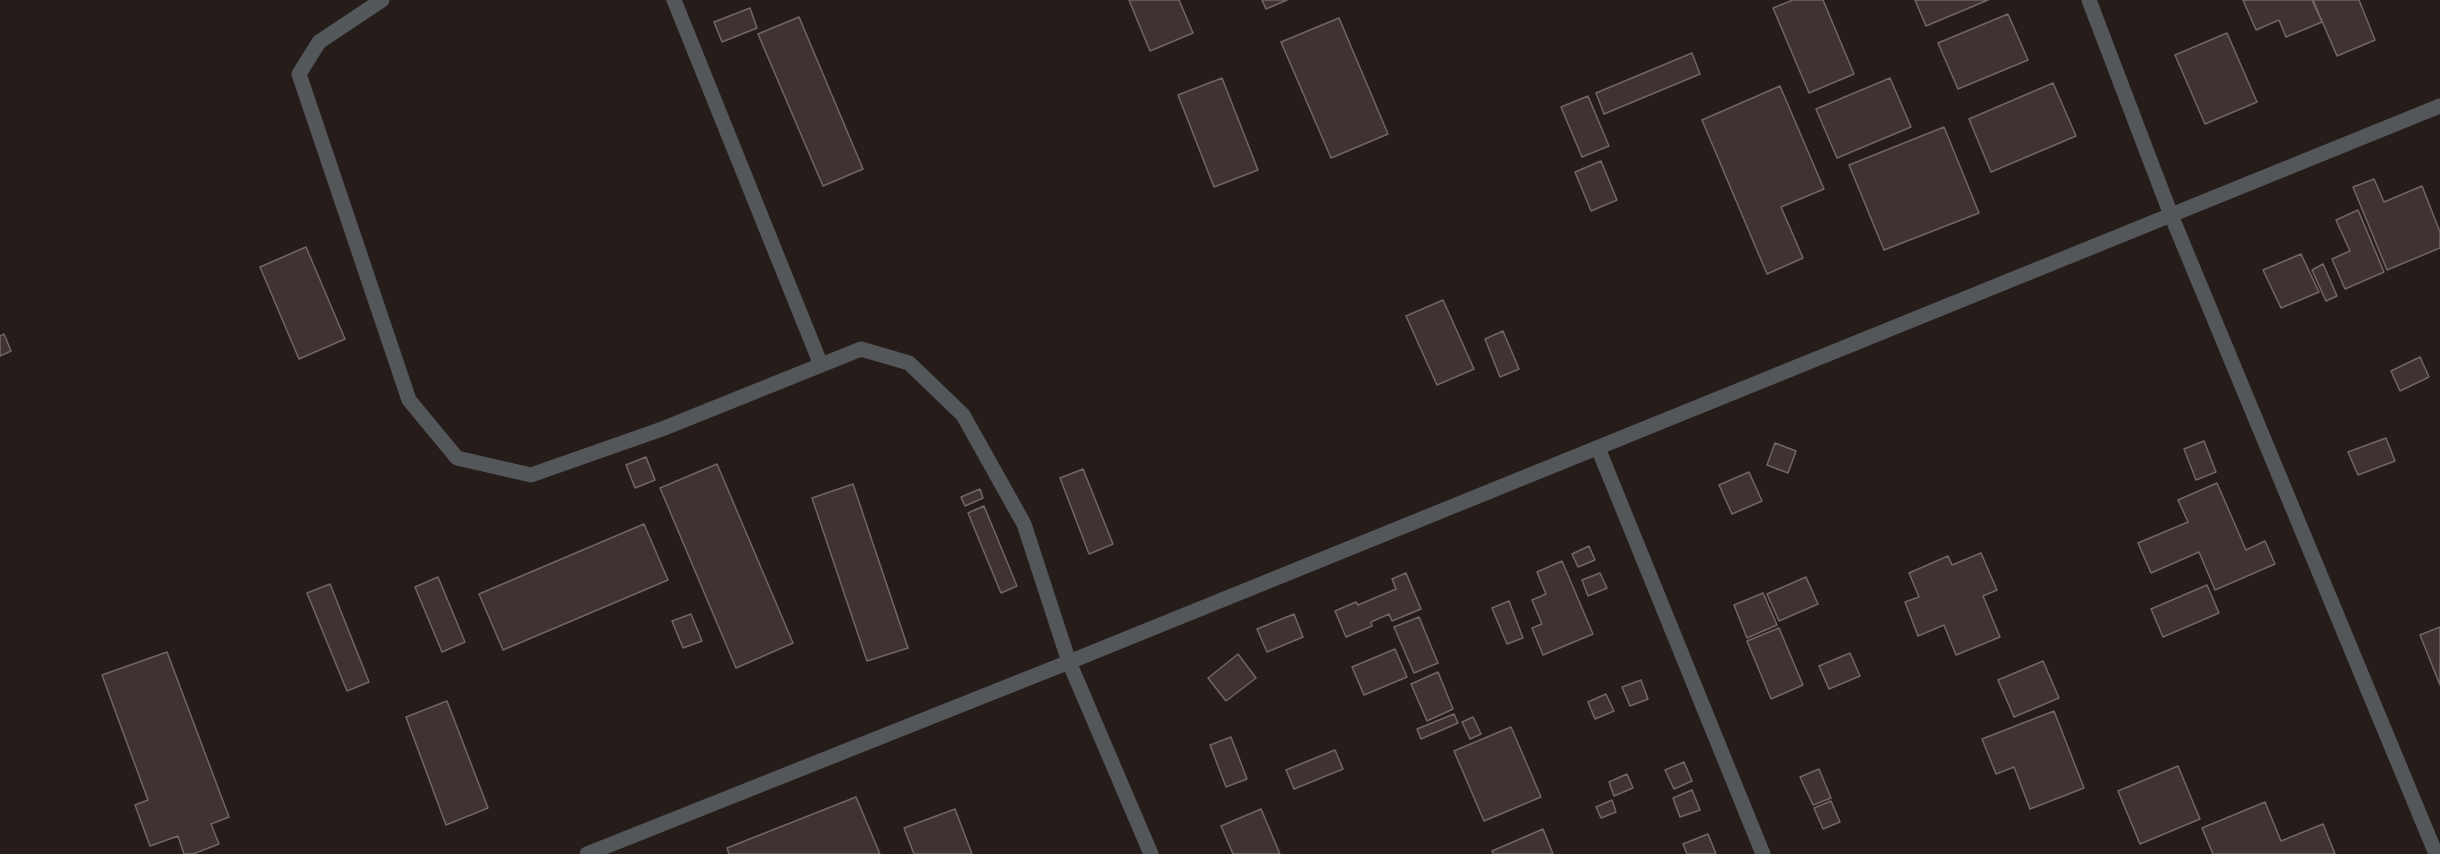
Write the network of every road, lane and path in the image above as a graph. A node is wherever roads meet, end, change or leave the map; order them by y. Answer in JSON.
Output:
{"nodes":[{"id":1,"x":382,"y":0,"type":"edge"},
{"id":2,"x":674,"y":0,"type":"edge"},
{"id":3,"x":2089,"y":0,"type":"edge"},
{"id":4,"x":2440,"y":106,"type":"edge"},
{"id":5,"x":2171,"y":215,"type":"junction"},
{"id":6,"x":821,"y":365,"type":"junction"},
{"id":7,"x":1598,"y":447,"type":"junction"},
{"id":8,"x":1069,"y":662,"type":"junction"},
{"id":9,"x":588,"y":854,"type":"edge"},
{"id":10,"x":1151,"y":854,"type":"edge"},
{"id":11,"x":1763,"y":854,"type":"edge"},
{"id":12,"x":2436,"y":854,"type":"edge"}],
"edges":[{"from":1,"to":6,"type":"street"},
{"from":2,"to":6,"type":"street"},
{"from":3,"to":5,"type":"street"},
{"from":4,"to":5,"type":"street"},
{"from":5,"to":7,"type":"street"},
{"from":5,"to":12,"type":"street"},
{"from":6,"to":8,"type":"street"},
{"from":7,"to":8,"type":"street"},
{"from":7,"to":11,"type":"street"},
{"from":8,"to":9,"type":"street"},
{"from":8,"to":10,"type":"street"}]}
